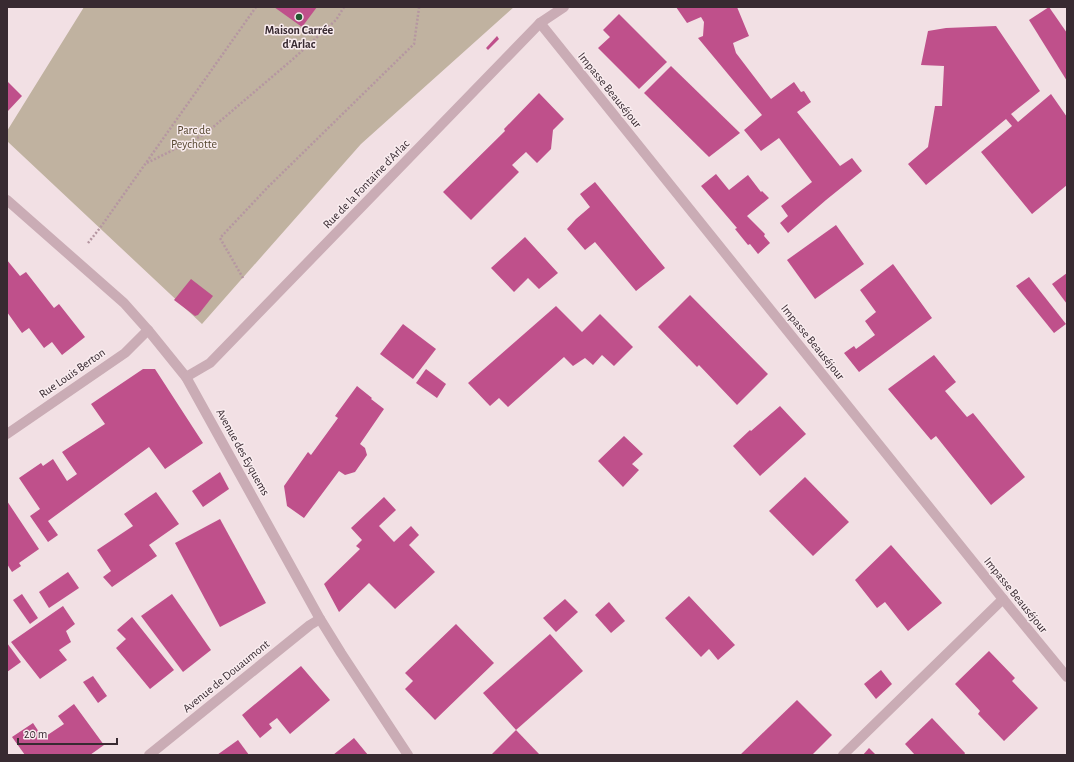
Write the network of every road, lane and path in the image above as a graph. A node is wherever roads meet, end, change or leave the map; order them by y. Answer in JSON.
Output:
{"nodes":[{"id":1,"x":256,"y":7,"type":"edge"},
{"id":2,"x":344,"y":7,"type":"edge"},
{"id":3,"x":418,"y":7,"type":"edge"},
{"id":4,"x":564,"y":7,"type":"edge"},
{"id":5,"x":540,"y":23,"type":"junction"},
{"id":6,"x":146,"y":163,"type":"junction"},
{"id":7,"x":7,"y":200,"type":"edge"},
{"id":8,"x":74,"y":260,"type":"junction"},
{"id":9,"x":243,"y":278,"type":"dead end"},
{"id":10,"x":148,"y":330,"type":"junction"},
{"id":11,"x":186,"y":377,"type":"junction"},
{"id":12,"x":7,"y":434,"type":"edge"},
{"id":13,"x":1003,"y":600,"type":"junction"},
{"id":14,"x":320,"y":619,"type":"junction"},
{"id":15,"x":1067,"y":677,"type":"edge"},
{"id":16,"x":149,"y":755,"type":"edge"},
{"id":17,"x":408,"y":755,"type":"edge"},
{"id":18,"x":843,"y":755,"type":"edge"}],
"edges":[{"from":1,"to":6,"type":"path"},
{"from":2,"to":6,"type":"path"},
{"from":3,"to":9,"type":"path"},
{"from":4,"to":5,"type":"street","name":"Rue de la Fontaine d'Arlac"},
{"from":5,"to":11,"type":"street","name":"Rue de la Fontaine d'Arlac"},
{"from":5,"to":13,"type":"street","name":"Impasse Beauséjour"},
{"from":6,"to":8,"type":"path"},
{"from":7,"to":8,"type":"street","name":"Avenue des Eyquems"},
{"from":8,"to":10,"type":"street","name":"Avenue des Eyquems"},
{"from":10,"to":11,"type":"street","name":"Avenue des Eyquems"},
{"from":10,"to":12,"type":"street","name":"Rue Louis Berton"},
{"from":11,"to":14,"type":"street","name":"Avenue des Eyquems"},
{"from":13,"to":15,"type":"street","name":"Impasse Beauséjour"},
{"from":13,"to":18,"type":"street"},
{"from":14,"to":16,"type":"street","name":"Avenue de Douaumont"},
{"from":14,"to":17,"type":"street","name":"Avenue des Eyquems"}]}
